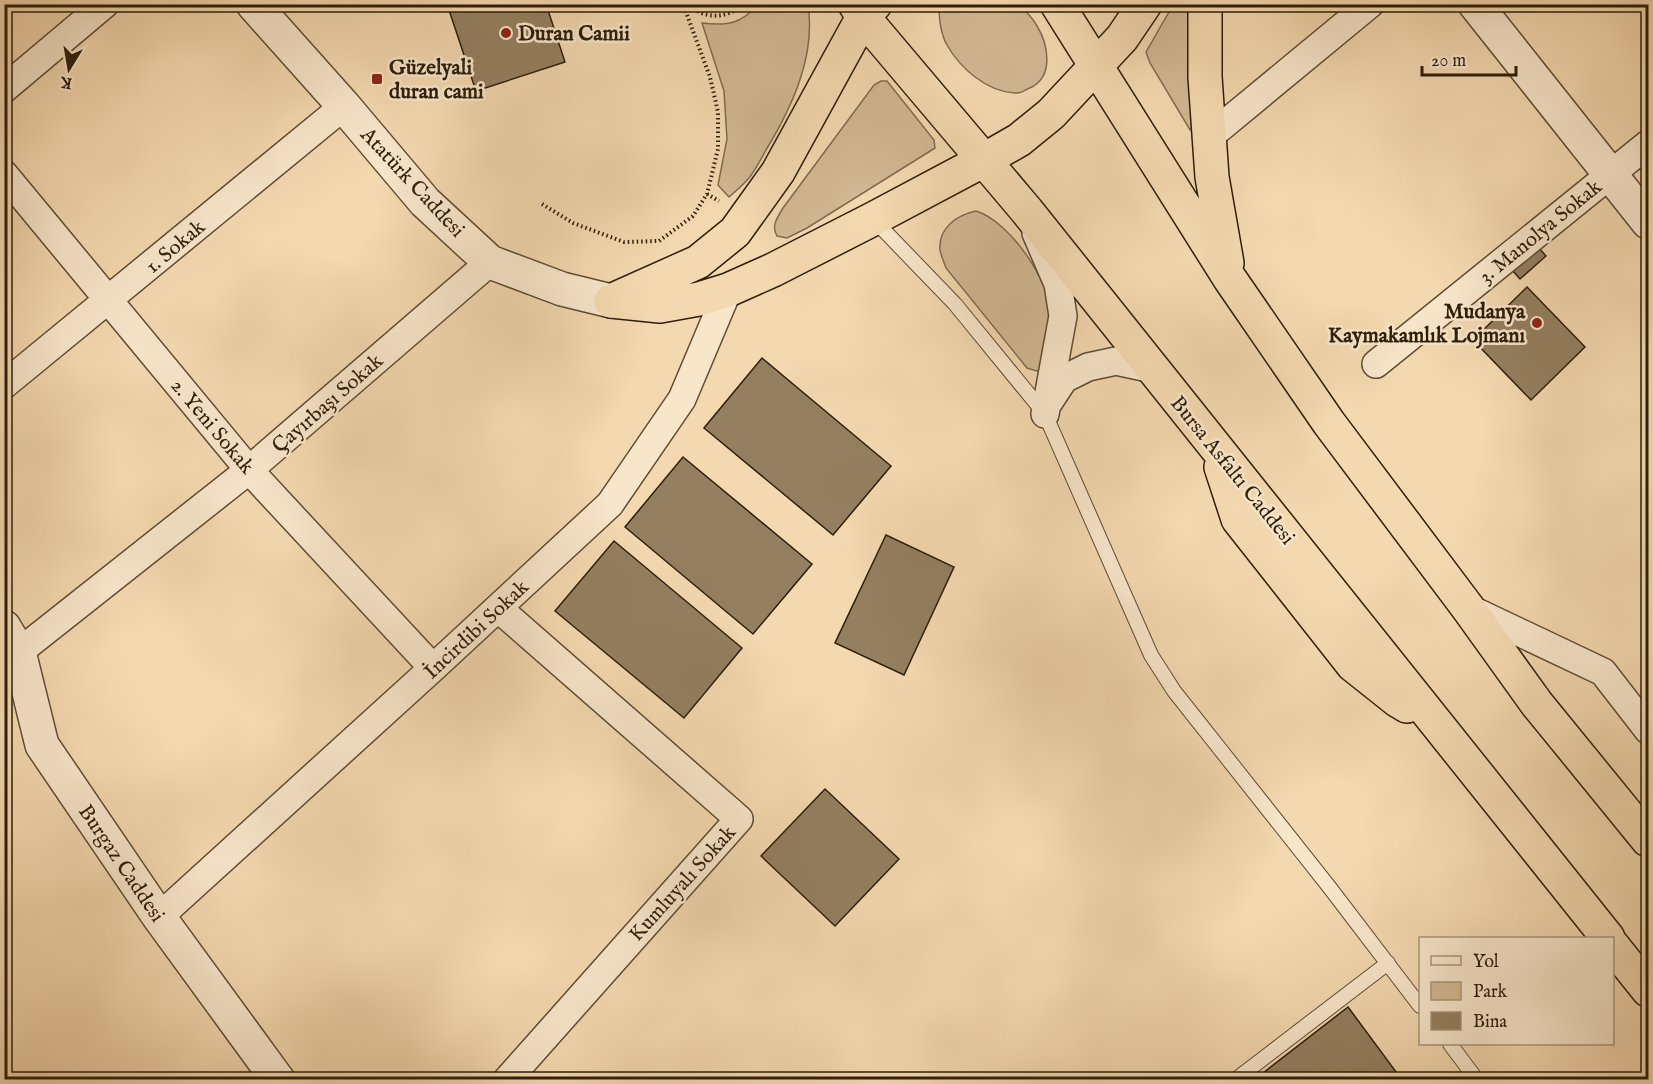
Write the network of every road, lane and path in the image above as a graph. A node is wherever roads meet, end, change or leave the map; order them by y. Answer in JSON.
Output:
{"nodes":[{"id":1,"x":105,"y":4,"type":"edge"},
{"id":2,"x":253,"y":4,"type":"edge"},
{"id":3,"x":685,"y":4,"type":"edge"},
{"id":4,"x":744,"y":4,"type":"edge"},
{"id":5,"x":1057,"y":4,"type":"edge"},
{"id":6,"x":1145,"y":4,"type":"edge"},
{"id":7,"x":1205,"y":4,"type":"edge"},
{"id":8,"x":1370,"y":4,"type":"edge"},
{"id":9,"x":1475,"y":4,"type":"edge"},
{"id":10,"x":865,"y":9,"type":"edge"},
{"id":11,"x":1096,"y":66,"type":"junction"},
{"id":12,"x":4,"y":89,"type":"edge"},
{"id":13,"x":344,"y":106,"type":"junction"},
{"id":14,"x":1209,"y":137,"type":"junction"},
{"id":15,"x":1648,"y":144,"type":"edge"},
{"id":16,"x":984,"y":160,"type":"junction"},
{"id":17,"x":4,"y":174,"type":"edge"},
{"id":18,"x":1610,"y":175,"type":"junction"},
{"id":19,"x":542,"y":204,"type":"dead end"},
{"id":20,"x":1027,"y":211,"type":"junction"},
{"id":21,"x":873,"y":219,"type":"junction"},
{"id":22,"x":1648,"y":222,"type":"edge"},
{"id":23,"x":490,"y":262,"type":"junction"},
{"id":24,"x":1230,"y":279,"type":"junction"},
{"id":25,"x":728,"y":290,"type":"junction"},
{"id":26,"x":109,"y":301,"type":"junction"},
{"id":27,"x":611,"y":301,"type":"junction"},
{"id":28,"x":1376,"y":364,"type":"dead end"},
{"id":29,"x":1153,"y":369,"type":"junction"},
{"id":30,"x":4,"y":385,"type":"edge"},
{"id":31,"x":1045,"y":414,"type":"junction"},
{"id":32,"x":249,"y":470,"type":"junction"},
{"id":33,"x":498,"y":608,"type":"junction"},
{"id":34,"x":1468,"y":608,"type":"junction"},
{"id":35,"x":12,"y":640,"type":"edge"},
{"id":36,"x":433,"y":668,"type":"junction"},
{"id":37,"x":1648,"y":730,"type":"edge"},
{"id":38,"x":1648,"y":840,"type":"edge"},
{"id":39,"x":159,"y":917,"type":"junction"},
{"id":40,"x":1606,"y":937,"type":"edge"},
{"id":41,"x":1614,"y":948,"type":"edge"},
{"id":42,"x":1388,"y":963,"type":"junction"},
{"id":43,"x":1648,"y":990,"type":"edge"},
{"id":44,"x":1419,"y":1005,"type":"edge"},
{"id":45,"x":1450,"y":1045,"type":"edge"},
{"id":46,"x":278,"y":1080,"type":"edge"},
{"id":47,"x":507,"y":1080,"type":"edge"},
{"id":48,"x":1234,"y":1080,"type":"edge"},
{"id":49,"x":1477,"y":1080,"type":"edge"}],
"edges":[{"from":1,"to":12,"type":"street"},
{"from":2,"to":13,"type":"street","name":"Atatürk Caddesi"},
{"from":3,"to":4,"type":"path"},
{"from":3,"to":19,"type":"path"},
{"from":5,"to":11,"type":"highway"},
{"from":6,"to":11,"type":"highway"},
{"from":7,"to":14,"type":"highway"},
{"from":8,"to":14,"type":"street"},
{"from":9,"to":18,"type":"street"},
{"from":10,"to":16,"type":"highway","name":"Bursa Asfaltı Caddesi"},
{"from":10,"to":27,"type":"highway"},
{"from":11,"to":16,"type":"highway"},
{"from":11,"to":24,"type":"highway"},
{"from":13,"to":23,"type":"street","name":"Atatürk Caddesi"},
{"from":13,"to":26,"type":"street","name":"1. Sokak"},
{"from":14,"to":24,"type":"highway"},
{"from":15,"to":18,"type":"street","name":"3. Manolya Sokak"},
{"from":16,"to":20,"type":"highway","name":"Bursa Asfaltı Caddesi"},
{"from":16,"to":21,"type":"highway"},
{"from":17,"to":26,"type":"street","name":"2. Yeni Sokak"},
{"from":18,"to":22,"type":"street"},
{"from":18,"to":28,"type":"street","name":"3. Manolya Sokak"},
{"from":20,"to":29,"type":"highway","name":"Bursa Asfaltı Caddesi"},
{"from":20,"to":31,"type":"street"},
{"from":21,"to":25,"type":"highway"},
{"from":21,"to":31,"type":"lane"},
{"from":23,"to":27,"type":"street","name":"Atatürk Caddesi"},
{"from":23,"to":32,"type":"street","name":"Çayırbaşı Sokak"},
{"from":24,"to":34,"type":"highway"},
{"from":25,"to":27,"type":"highway"},
{"from":25,"to":33,"type":"street","name":"İncirdibi Sokak"},
{"from":26,"to":30,"type":"street","name":"1. Sokak"},
{"from":26,"to":32,"type":"street","name":"2. Yeni Sokak"},
{"from":29,"to":31,"type":"street"},
{"from":29,"to":40,"type":"highway","name":"Bursa Asfaltı Caddesi"},
{"from":31,"to":42,"type":"lane"},
{"from":32,"to":35,"type":"street","name":"Çayırbaşı Sokak"},
{"from":32,"to":36,"type":"street","name":"2. Yeni Sokak"},
{"from":33,"to":36,"type":"street","name":"İncirdibi Sokak"},
{"from":33,"to":47,"type":"street","name":"Kumluyalı Sokak"},
{"from":34,"to":37,"type":"street"},
{"from":34,"to":38,"type":"highway"},
{"from":35,"to":39,"type":"street","name":"Burgaz Caddesi"},
{"from":36,"to":39,"type":"street","name":"İncirdibi Sokak"},
{"from":39,"to":46,"type":"street","name":"Burgaz Caddesi"},
{"from":41,"to":43,"type":"highway"},
{"from":42,"to":44,"type":"lane"},
{"from":42,"to":48,"type":"lane"},
{"from":45,"to":49,"type":"lane"}]}
